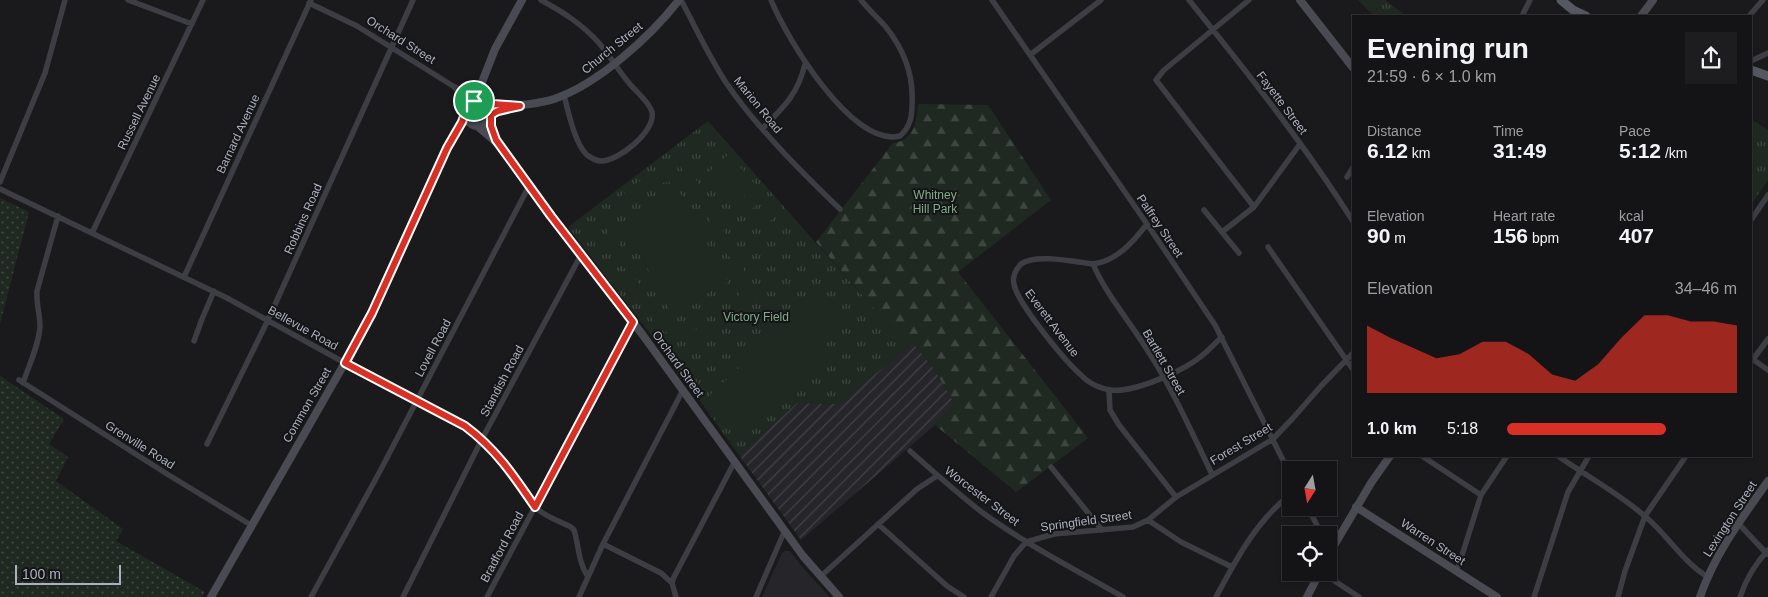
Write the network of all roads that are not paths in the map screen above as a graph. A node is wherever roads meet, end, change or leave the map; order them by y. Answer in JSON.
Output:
{"nodes":[{"id":1,"x":65,"y":0,"type":"edge"},
{"id":2,"x":128,"y":0,"type":"edge"},
{"id":3,"x":203,"y":0,"type":"edge"},
{"id":4,"x":413,"y":0,"type":"edge"},
{"id":5,"x":522,"y":0,"type":"edge"},
{"id":6,"x":542,"y":0,"type":"edge"},
{"id":7,"x":680,"y":0,"type":"edge"},
{"id":8,"x":771,"y":0,"type":"edge"},
{"id":9,"x":861,"y":0,"type":"edge"},
{"id":10,"x":992,"y":0,"type":"edge"},
{"id":11,"x":1101,"y":0,"type":"edge"},
{"id":12,"x":1189,"y":0,"type":"edge"},
{"id":13,"x":1249,"y":0,"type":"edge"},
{"id":14,"x":1300,"y":0,"type":"edge"},
{"id":15,"x":1530,"y":0,"type":"edge"},
{"id":16,"x":1561,"y":0,"type":"edge"},
{"id":17,"x":1653,"y":0,"type":"edge"},
{"id":18,"x":1762,"y":0,"type":"edge"},
{"id":19,"x":310,"y":1,"type":"edge"},
{"id":20,"x":1522,"y":15,"type":"edge"},
{"id":21,"x":1584,"y":15,"type":"edge"},
{"id":22,"x":1643,"y":15,"type":"edge"},
{"id":23,"x":1750,"y":15,"type":"edge"},
{"id":24,"x":192,"y":24,"type":"junction"},
{"id":25,"x":1213,"y":30,"type":"junction"},
{"id":26,"x":392,"y":48,"type":"junction"},
{"id":27,"x":1768,"y":53,"type":"edge"},
{"id":28,"x":1030,"y":55,"type":"junction"},
{"id":29,"x":1752,"y":61,"type":"edge"},
{"id":30,"x":614,"y":63,"type":"junction"},
{"id":31,"x":805,"y":64,"type":"junction"},
{"id":32,"x":1352,"y":66,"type":"edge"},
{"id":33,"x":1752,"y":70,"type":"edge"},
{"id":34,"x":485,"y":75,"type":"junction"},
{"id":35,"x":1768,"y":76,"type":"edge"},
{"id":36,"x":453,"y":86,"type":"junction"},
{"id":37,"x":564,"y":95,"type":"junction"},
{"id":38,"x":474,"y":101,"type":"junction"},
{"id":39,"x":486,"y":103,"type":"junction"},
{"id":40,"x":520,"y":106,"type":"junction"},
{"id":41,"x":466,"y":111,"type":"junction"},
{"id":42,"x":490,"y":117,"type":"junction"},
{"id":43,"x":476,"y":126,"type":"junction"},
{"id":44,"x":763,"y":128,"type":"junction"},
{"id":45,"x":452,"y":139,"type":"junction"},
{"id":46,"x":1300,"y":144,"type":"junction"},
{"id":47,"x":499,"y":145,"type":"junction"},
{"id":48,"x":1352,"y":169,"type":"edge"},
{"id":49,"x":1347,"y":176,"type":"dead end"},
{"id":50,"x":0,"y":182,"type":"edge"},
{"id":51,"x":528,"y":186,"type":"junction"},
{"id":52,"x":0,"y":189,"type":"edge"},
{"id":53,"x":1768,"y":195,"type":"edge"},
{"id":54,"x":1254,"y":207,"type":"junction"},
{"id":55,"x":840,"y":209,"type":"dead end"},
{"id":56,"x":1204,"y":210,"type":"dead end"},
{"id":57,"x":58,"y":216,"type":"junction"},
{"id":58,"x":1752,"y":219,"type":"edge"},
{"id":59,"x":1352,"y":220,"type":"edge"},
{"id":60,"x":1147,"y":224,"type":"junction"},
{"id":61,"x":1222,"y":232,"type":"junction"},
{"id":62,"x":92,"y":233,"type":"junction"},
{"id":63,"x":1268,"y":247,"type":"dead end"},
{"id":64,"x":1239,"y":253,"type":"dead end"},
{"id":65,"x":581,"y":255,"type":"junction"},
{"id":66,"x":1092,"y":264,"type":"junction"},
{"id":67,"x":184,"y":277,"type":"junction"},
{"id":68,"x":214,"y":291,"type":"junction"},
{"id":69,"x":268,"y":320,"type":"junction"},
{"id":70,"x":633,"y":322,"type":"junction"},
{"id":71,"x":1222,"y":337,"type":"junction"},
{"id":72,"x":1768,"y":339,"type":"edge"},
{"id":73,"x":194,"y":341,"type":"dead end"},
{"id":74,"x":1352,"y":354,"type":"edge"},
{"id":75,"x":1346,"y":360,"type":"junction"},
{"id":76,"x":1752,"y":360,"type":"edge"},
{"id":77,"x":345,"y":363,"type":"junction"},
{"id":78,"x":1352,"y":368,"type":"edge"},
{"id":79,"x":1768,"y":370,"type":"edge"},
{"id":80,"x":1163,"y":377,"type":"junction"},
{"id":81,"x":684,"y":390,"type":"junction"},
{"id":82,"x":1109,"y":390,"type":"junction"},
{"id":83,"x":416,"y":400,"type":"junction"},
{"id":84,"x":482,"y":439,"type":"junction"},
{"id":85,"x":1273,"y":439,"type":"junction"},
{"id":86,"x":207,"y":444,"type":"dead end"},
{"id":87,"x":910,"y":451,"type":"dead end"},
{"id":88,"x":1389,"y":457,"type":"edge"},
{"id":89,"x":1424,"y":457,"type":"edge"},
{"id":90,"x":1506,"y":457,"type":"edge"},
{"id":91,"x":1559,"y":457,"type":"edge"},
{"id":92,"x":1588,"y":457,"type":"edge"},
{"id":93,"x":1685,"y":457,"type":"edge"},
{"id":94,"x":735,"y":461,"type":"junction"},
{"id":95,"x":1284,"y":461,"type":"edge"},
{"id":96,"x":1051,"y":466,"type":"dead end"},
{"id":97,"x":1579,"y":471,"type":"junction"},
{"id":98,"x":1212,"y":474,"type":"junction"},
{"id":99,"x":937,"y":476,"type":"junction"},
{"id":100,"x":1768,"y":481,"type":"edge"},
{"id":101,"x":1481,"y":495,"type":"junction"},
{"id":102,"x":1176,"y":497,"type":"junction"},
{"id":103,"x":1282,"y":501,"type":"edge"},
{"id":104,"x":535,"y":507,"type":"junction"},
{"id":105,"x":1356,"y":507,"type":"junction"},
{"id":106,"x":1645,"y":516,"type":"junction"},
{"id":107,"x":1148,"y":520,"type":"junction"},
{"id":108,"x":1738,"y":523,"type":"junction"},
{"id":109,"x":878,"y":524,"type":"junction"},
{"id":110,"x":251,"y":525,"type":"junction"},
{"id":111,"x":785,"y":530,"type":"junction"},
{"id":112,"x":1102,"y":530,"type":"junction"},
{"id":113,"x":1337,"y":538,"type":"edge"},
{"id":114,"x":1026,"y":542,"type":"junction"},
{"id":115,"x":603,"y":544,"type":"junction"},
{"id":116,"x":1767,"y":553,"type":"edge"},
{"id":117,"x":1232,"y":567,"type":"junction"},
{"id":118,"x":1455,"y":570,"type":"junction"},
{"id":119,"x":1708,"y":576,"type":"junction"},
{"id":120,"x":588,"y":577,"type":"junction"},
{"id":121,"x":820,"y":577,"type":"junction"},
{"id":122,"x":1315,"y":581,"type":"edge"},
{"id":123,"x":1334,"y":581,"type":"edge"},
{"id":124,"x":672,"y":583,"type":"junction"},
{"id":125,"x":211,"y":597,"type":"edge"},
{"id":126,"x":311,"y":597,"type":"edge"},
{"id":127,"x":403,"y":597,"type":"edge"},
{"id":128,"x":487,"y":597,"type":"edge"},
{"id":129,"x":579,"y":597,"type":"edge"},
{"id":130,"x":676,"y":597,"type":"edge"},
{"id":131,"x":756,"y":597,"type":"edge"},
{"id":132,"x":840,"y":597,"type":"edge"},
{"id":133,"x":964,"y":597,"type":"edge"},
{"id":134,"x":991,"y":597,"type":"edge"},
{"id":135,"x":1123,"y":597,"type":"edge"},
{"id":136,"x":1216,"y":597,"type":"edge"},
{"id":137,"x":1306,"y":597,"type":"edge"},
{"id":138,"x":1359,"y":597,"type":"edge"},
{"id":139,"x":1497,"y":597,"type":"edge"},
{"id":140,"x":1534,"y":597,"type":"edge"},
{"id":141,"x":1618,"y":597,"type":"edge"},
{"id":142,"x":1700,"y":597,"type":"edge"},
{"id":143,"x":1740,"y":597,"type":"edge"}],
"edges":[{"from":1,"to":50,"type":"street"},
{"from":2,"to":24,"type":"street"},
{"from":3,"to":24,"type":"street","name":"Russell Avenue"},
{"from":4,"to":26,"type":"street","name":"Robbins Road"},
{"from":5,"to":34,"type":"main road"},
{"from":6,"to":30,"type":"street"},
{"from":7,"to":30,"type":"main road","name":"Church Street"},
{"from":7,"to":44,"type":"street","name":"Marion Road"},
{"from":8,"to":31,"type":"street"},
{"from":9,"to":31,"type":"street"},
{"from":10,"to":28,"type":"street","name":"Palfrey Street"},
{"from":11,"to":28,"type":"street"},
{"from":12,"to":25,"type":"street","name":"Fayette Street"},
{"from":13,"to":25,"type":"street"},
{"from":14,"to":32,"type":"main road"},
{"from":15,"to":20,"type":"street"},
{"from":16,"to":21,"type":"main road"},
{"from":17,"to":22,"type":"main road"},
{"from":18,"to":23,"type":"street"},
{"from":19,"to":26,"type":"street","name":"Orchard Street"},
{"from":19,"to":67,"type":"street","name":"Barnard Avenue"},
{"from":24,"to":62,"type":"street","name":"Russell Avenue"},
{"from":25,"to":46,"type":"street","name":"Fayette Street"},
{"from":25,"to":54,"type":"street"},
{"from":26,"to":36,"type":"street","name":"Orchard Street"},
{"from":26,"to":69,"type":"street","name":"Robbins Road"},
{"from":27,"to":29,"type":"street"},
{"from":28,"to":60,"type":"street","name":"Palfrey Street"},
{"from":30,"to":37,"type":"main road","name":"Church Street"},
{"from":30,"to":37,"type":"street"},
{"from":31,"to":44,"type":"street"},
{"from":33,"to":35,"type":"main road"},
{"from":34,"to":38,"type":"main road"},
{"from":34,"to":39,"type":"main road"},
{"from":36,"to":38,"type":"street","name":"Orchard Street"},
{"from":36,"to":41,"type":"street","name":"Orchard Street"},
{"from":37,"to":40,"type":"main road","name":"Church Street"},
{"from":38,"to":39,"type":"main road"},
{"from":38,"to":41,"type":"main road"},
{"from":39,"to":40,"type":"main road","name":"Church Street"},
{"from":39,"to":42,"type":"main road"},
{"from":40,"to":42,"type":"main road","name":"Church Street"},
{"from":41,"to":43,"type":"main road"},
{"from":41,"to":45,"type":"main road","name":"Common Street"},
{"from":42,"to":43,"type":"main road"},
{"from":42,"to":47,"type":"main road","name":"Orchard Street"},
{"from":43,"to":45,"type":"main road"},
{"from":43,"to":47,"type":"main road","name":"Orchard Street"},
{"from":44,"to":55,"type":"street","name":"Marion Road"},
{"from":45,"to":77,"type":"main road","name":"Common Street"},
{"from":46,"to":54,"type":"street"},
{"from":46,"to":59,"type":"street","name":"Fayette Street"},
{"from":47,"to":51,"type":"main road","name":"Orchard Street"},
{"from":48,"to":49,"type":"street"},
{"from":51,"to":65,"type":"main road","name":"Orchard Street"},
{"from":51,"to":83,"type":"street","name":"Lovell Road"},
{"from":52,"to":57,"type":"street","name":"Bellevue Road"},
{"from":53,"to":58,"type":"street"},
{"from":54,"to":61,"type":"street"},
{"from":56,"to":61,"type":"street"},
{"from":57,"to":62,"type":"street","name":"Bellevue Road"},
{"from":57,"to":110,"type":"street","name":"Grenville Road"},
{"from":60,"to":66,"type":"street","name":"Everett Avenue"},
{"from":60,"to":71,"type":"street","name":"Palfrey Street"},
{"from":61,"to":64,"type":"street"},
{"from":62,"to":67,"type":"street","name":"Bellevue Road"},
{"from":63,"to":75,"type":"street"},
{"from":65,"to":70,"type":"main road","name":"Orchard Street"},
{"from":65,"to":84,"type":"street","name":"Standish Road"},
{"from":66,"to":80,"type":"street","name":"Bartlett Street"},
{"from":66,"to":82,"type":"street","name":"Everett Avenue"},
{"from":67,"to":68,"type":"street","name":"Bellevue Road"},
{"from":68,"to":69,"type":"street","name":"Bellevue Road"},
{"from":68,"to":73,"type":"street"},
{"from":69,"to":77,"type":"street","name":"Bellevue Road"},
{"from":69,"to":86,"type":"street","name":"Robbins Road"},
{"from":70,"to":81,"type":"main road","name":"Orchard Street"},
{"from":70,"to":104,"type":"street","name":"Bradford Road"},
{"from":71,"to":80,"type":"street"},
{"from":71,"to":85,"type":"street","name":"Palfrey Street"},
{"from":72,"to":76,"type":"street"},
{"from":74,"to":75,"type":"street","name":"Forest Street"},
{"from":75,"to":78,"type":"street"},
{"from":75,"to":85,"type":"street","name":"Forest Street"},
{"from":76,"to":79,"type":"street"},
{"from":77,"to":83,"type":"street","name":"Bellevue Road"},
{"from":77,"to":110,"type":"main road","name":"Common Street"},
{"from":80,"to":82,"type":"street"},
{"from":80,"to":98,"type":"street","name":"Bartlett Street"},
{"from":81,"to":94,"type":"main road","name":"Orchard Street"},
{"from":81,"to":115,"type":"street"},
{"from":82,"to":102,"type":"street"},
{"from":83,"to":84,"type":"street","name":"Bellevue Road"},
{"from":83,"to":126,"type":"street","name":"Lovell Road"},
{"from":84,"to":104,"type":"street","name":"Bellevue Road"},
{"from":84,"to":127,"type":"street","name":"Standish Road"},
{"from":85,"to":95,"type":"street","name":"Palfrey Street"},
{"from":85,"to":98,"type":"street","name":"Forest Street"},
{"from":87,"to":99,"type":"street","name":"Worcester Street"},
{"from":88,"to":105,"type":"main road"},
{"from":89,"to":101,"type":"street"},
{"from":90,"to":101,"type":"street"},
{"from":91,"to":97,"type":"street"},
{"from":92,"to":97,"type":"street"},
{"from":93,"to":106,"type":"street"},
{"from":94,"to":111,"type":"main road","name":"Orchard Street"},
{"from":94,"to":124,"type":"street"},
{"from":96,"to":112,"type":"street"},
{"from":97,"to":106,"type":"street"},
{"from":97,"to":140,"type":"street"},
{"from":98,"to":102,"type":"street","name":"Forest Street"},
{"from":99,"to":109,"type":"street"},
{"from":99,"to":114,"type":"street","name":"Worcester Street"},
{"from":100,"to":108,"type":"main road","name":"Lexington Street"},
{"from":101,"to":118,"type":"street"},
{"from":102,"to":107,"type":"street","name":"Forest Street"},
{"from":103,"to":117,"type":"street"},
{"from":104,"to":120,"type":"street","name":"Bellevue Road"},
{"from":104,"to":128,"type":"street","name":"Bradford Road"},
{"from":105,"to":113,"type":"main road"},
{"from":105,"to":118,"type":"main road","name":"Warren Street"},
{"from":106,"to":119,"type":"street"},
{"from":106,"to":141,"type":"street"},
{"from":107,"to":112,"type":"street","name":"Springfield Street"},
{"from":107,"to":117,"type":"street","name":"Springfield Street"},
{"from":108,"to":116,"type":"street"},
{"from":108,"to":119,"type":"main road","name":"Lexington Street"},
{"from":109,"to":121,"type":"street"},
{"from":109,"to":133,"type":"street"},
{"from":110,"to":125,"type":"main road","name":"Common Street"},
{"from":111,"to":121,"type":"main road","name":"Orchard Street"},
{"from":111,"to":131,"type":"street"},
{"from":112,"to":114,"type":"street","name":"Springfield Street"},
{"from":114,"to":134,"type":"street","name":"Springfield Street"},
{"from":114,"to":135,"type":"street","name":"Worcester Street"},
{"from":115,"to":120,"type":"street"},
{"from":115,"to":124,"type":"street"},
{"from":116,"to":143,"type":"street"},
{"from":117,"to":136,"type":"street"},
{"from":118,"to":139,"type":"main road","name":"Warren Street"},
{"from":119,"to":142,"type":"main road","name":"Lexington Street"},
{"from":120,"to":129,"type":"street"},
{"from":121,"to":132,"type":"main road","name":"Orchard Street"},
{"from":122,"to":137,"type":"main road"},
{"from":123,"to":138,"type":"street"},
{"from":124,"to":130,"type":"street"}]}
